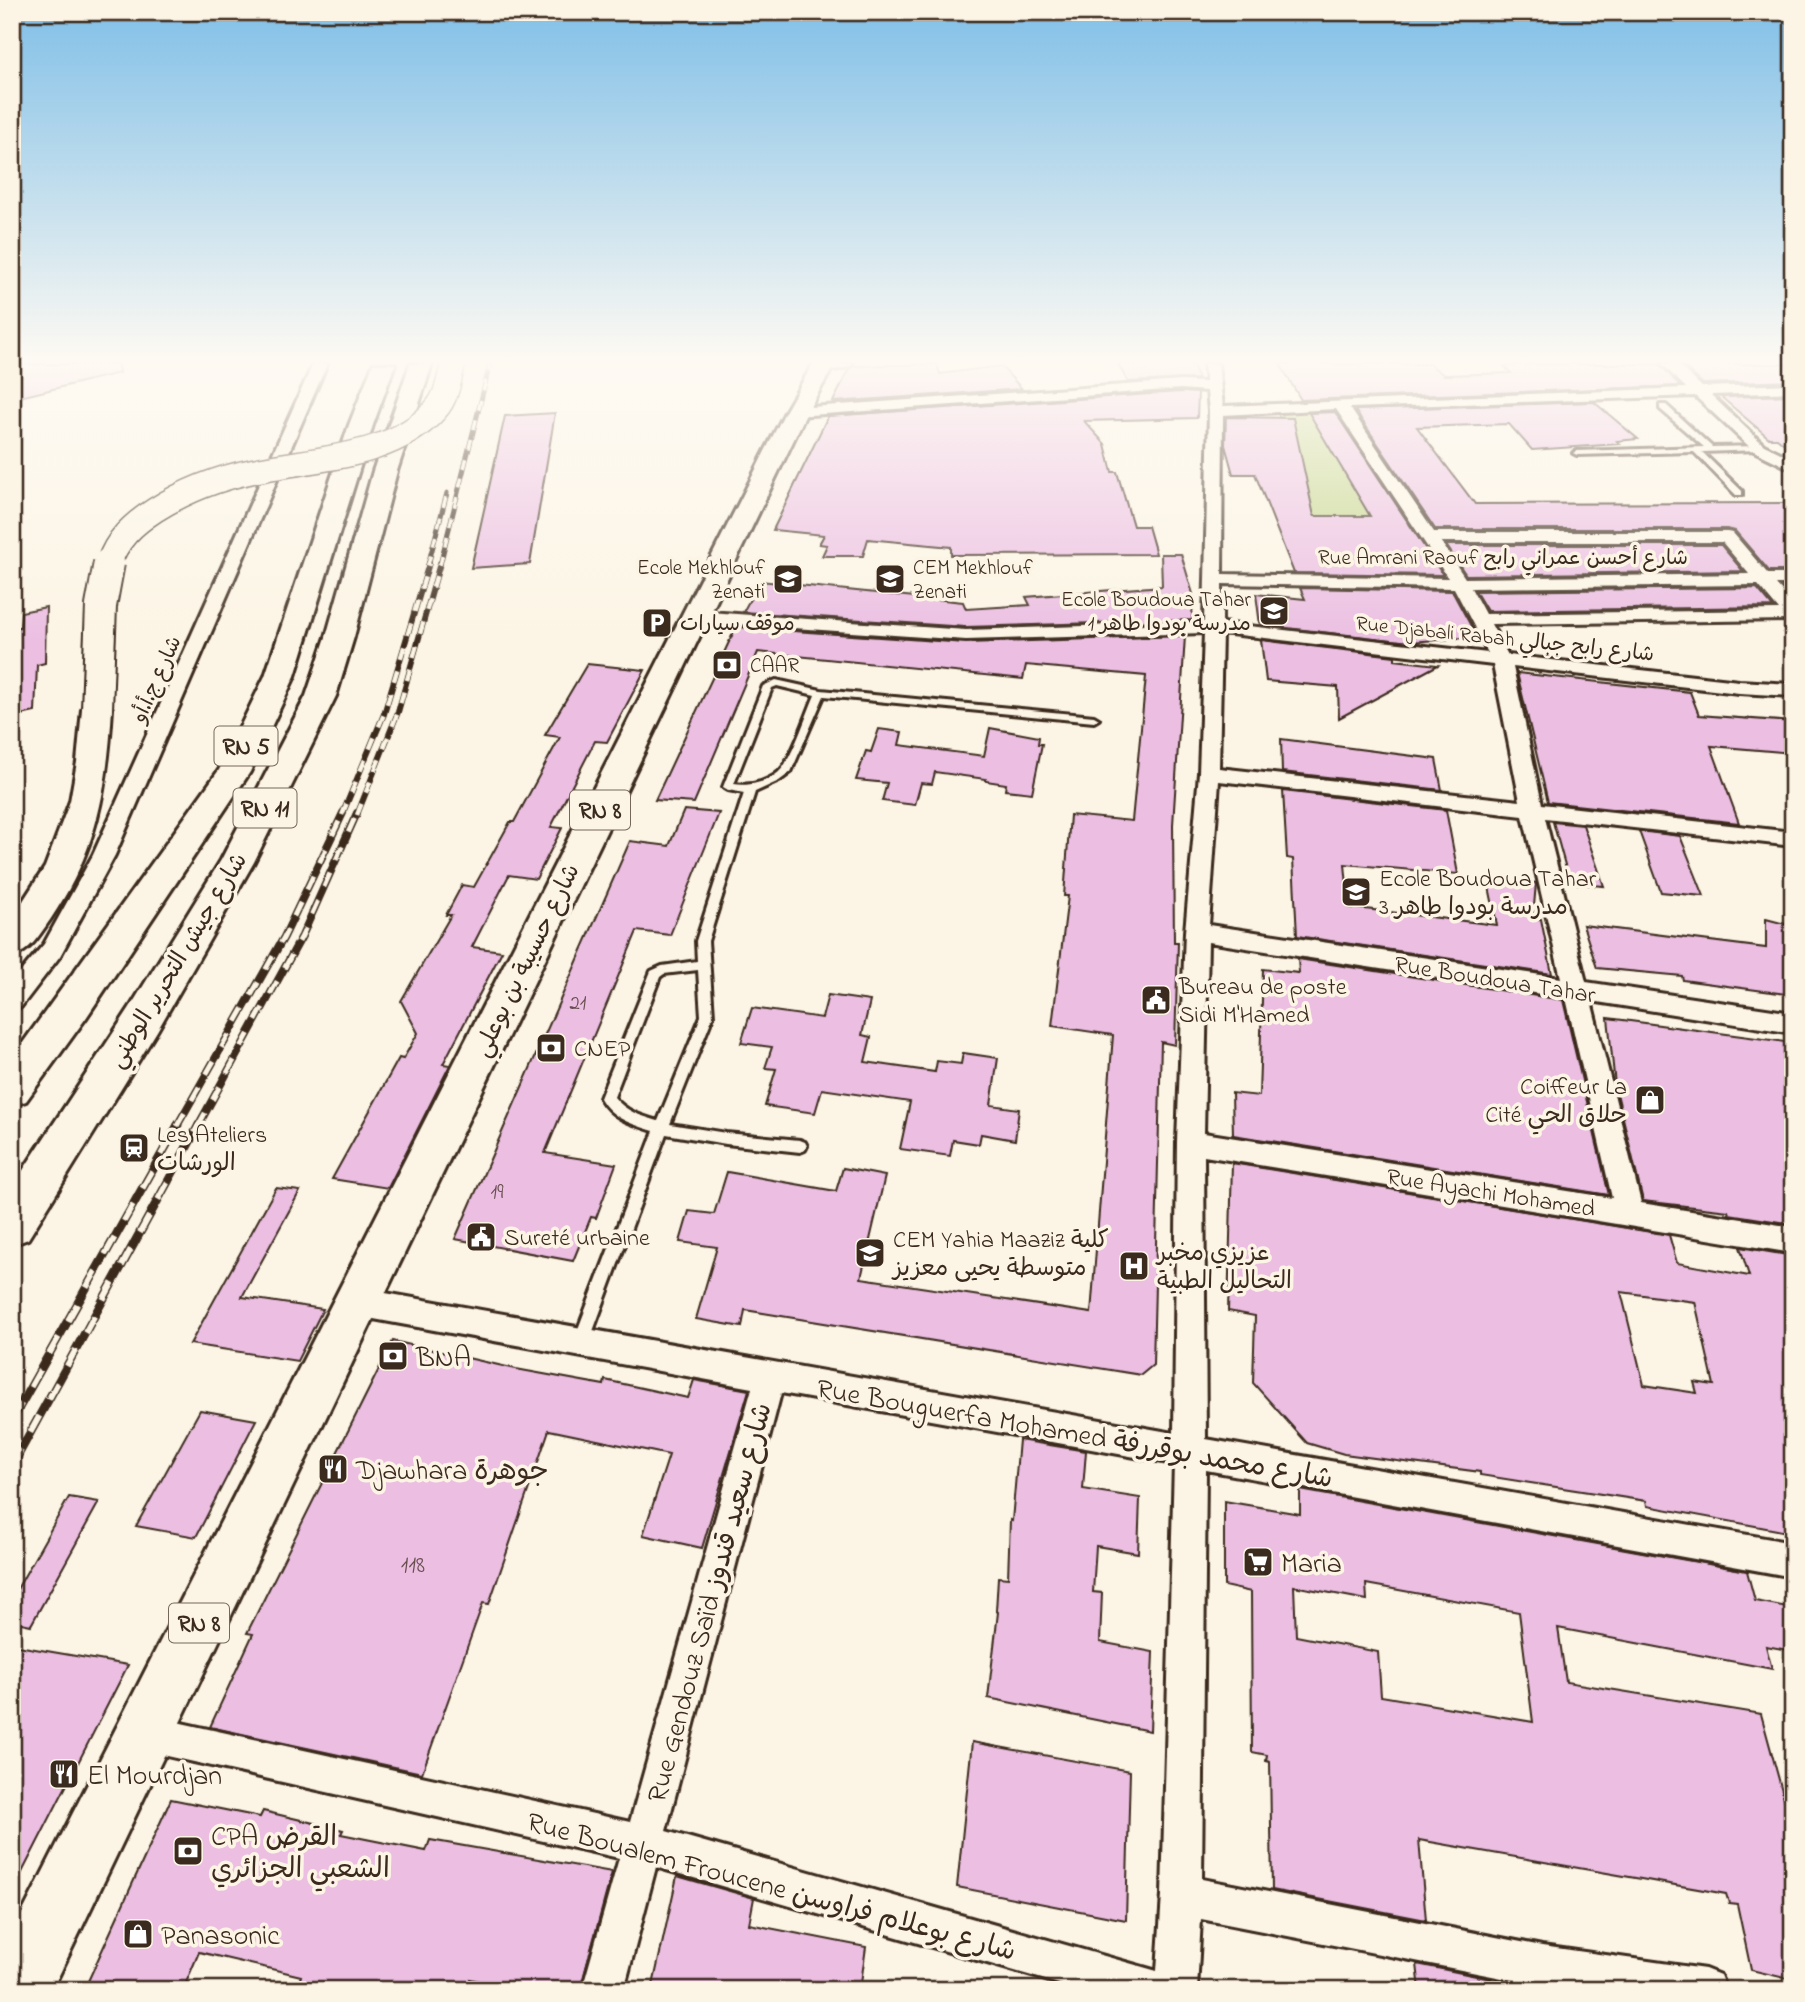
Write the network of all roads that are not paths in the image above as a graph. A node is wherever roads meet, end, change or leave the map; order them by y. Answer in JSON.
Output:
{"nodes":[{"id":1,"x":279,"y":457,"type":"edge"},
{"id":2,"x":322,"y":457,"type":"edge"},
{"id":3,"x":351,"y":457,"type":"edge"},
{"id":4,"x":390,"y":457,"type":"edge"},
{"id":5,"x":774,"y":457,"type":"edge"},
{"id":6,"x":1215,"y":457,"type":"edge"},
{"id":7,"x":1376,"y":457,"type":"edge"},
{"id":8,"x":1704,"y":457,"type":"edge"},
{"id":9,"x":1739,"y":492,"type":"dead end"},
{"id":10,"x":1430,"y":537,"type":"junction"},
{"id":11,"x":1213,"y":579,"type":"junction"},
{"id":12,"x":1793,"y":579,"type":"edge"},
{"id":13,"x":1762,"y":580,"type":"junction"},
{"id":14,"x":1460,"y":583,"type":"junction"},
{"id":15,"x":1793,"y":615,"type":"edge"},
{"id":16,"x":695,"y":616,"type":"junction"},
{"id":17,"x":1482,"y":619,"type":"junction"},
{"id":18,"x":1213,"y":627,"type":"junction"},
{"id":19,"x":1502,"y":661,"type":"junction"},
{"id":20,"x":1793,"y":690,"type":"edge"},
{"id":21,"x":821,"y":693,"type":"junction"},
{"id":22,"x":1094,"y":719,"type":"dead end"},
{"id":23,"x":1209,"y":773,"type":"junction"},
{"id":24,"x":750,"y":790,"type":"junction"},
{"id":25,"x":1533,"y":811,"type":"junction"},
{"id":26,"x":1793,"y":839,"type":"edge"},
{"id":27,"x":1197,"y":932,"type":"junction"},
{"id":28,"x":12,"y":943,"type":"edge"},
{"id":29,"x":703,"y":965,"type":"junction"},
{"id":30,"x":1578,"y":992,"type":"junction"},
{"id":31,"x":12,"y":1000,"type":"edge"},
{"id":32,"x":1793,"y":1023,"type":"edge"},
{"id":33,"x":12,"y":1089,"type":"edge"},
{"id":34,"x":661,"y":1130,"type":"junction"},
{"id":35,"x":1190,"y":1142,"type":"junction"},
{"id":36,"x":800,"y":1146,"type":"dead end"},
{"id":37,"x":1630,"y":1215,"type":"junction"},
{"id":38,"x":15,"y":1226,"type":"edge"},
{"id":39,"x":1793,"y":1240,"type":"edge"},
{"id":40,"x":368,"y":1280,"type":"junction"},
{"id":41,"x":581,"y":1343,"type":"junction"},
{"id":42,"x":770,"y":1377,"type":"junction"},
{"id":43,"x":1190,"y":1453,"type":"junction"},
{"id":44,"x":1793,"y":1560,"type":"edge"},
{"id":45,"x":145,"y":1733,"type":"junction"},
{"id":46,"x":642,"y":1844,"type":"junction"},
{"id":47,"x":1182,"y":1895,"type":"junction"},
{"id":48,"x":1544,"y":1978,"type":"edge"},
{"id":49,"x":18,"y":1990,"type":"edge"},
{"id":50,"x":603,"y":1990,"type":"edge"},
{"id":51,"x":1152,"y":1990,"type":"edge"},
{"id":52,"x":1176,"y":1990,"type":"edge"},
{"id":53,"x":1704,"y":1990,"type":"edge"}],
"edges":[{"from":1,"to":31,"type":"street","name":"شارع ج.أ.أو"},
{"from":2,"to":28,"type":"main road","bridge":true},
{"from":3,"to":33,"type":"main road","number":"RN 5"},
{"from":4,"to":38,"type":"main road","name":"شارع جيش التحرير الوطني","number":"RN 11"},
{"from":5,"to":16,"type":"main road","name":"شارع حسيبة بن بوعلي","number":"RN 8"},
{"from":6,"to":11,"type":"street"},
{"from":7,"to":10,"type":"street"},
{"from":8,"to":9,"type":"lane"},
{"from":10,"to":13,"type":"street"},
{"from":10,"to":14,"type":"street"},
{"from":11,"to":14,"type":"street","name":"Rue Amrani Raouf شارع أحسن عمراني رابح"},
{"from":11,"to":18,"type":"street"},
{"from":12,"to":13,"type":"street","name":"Rue Amrani Raouf شارع أحسن عمراني رابح"},
{"from":13,"to":14,"type":"street","name":"Rue Amrani Raouf شارع أحسن عمراني رابح"},
{"from":13,"to":15,"type":"street"},
{"from":14,"to":17,"type":"street"},
{"from":15,"to":17,"type":"street"},
{"from":16,"to":18,"type":"street","name":"Rue Djabali Rabah شارع رابح جبالي"},
{"from":16,"to":40,"type":"main road","name":"شارع حسيبة بن بوعلي","number":"RN 8"},
{"from":17,"to":19,"type":"street"},
{"from":18,"to":19,"type":"street","name":"Rue Djabali Rabah شارع رابح جبالي"},
{"from":18,"to":23,"type":"street"},
{"from":19,"to":20,"type":"street","name":"Rue Djabali Rabah شارع رابح جبالي"},
{"from":19,"to":25,"type":"street"},
{"from":21,"to":22,"type":"lane"},
{"from":21,"to":24,"type":"lane"},
{"from":21,"to":24,"type":"lane"},
{"from":23,"to":25,"type":"street"},
{"from":23,"to":27,"type":"street"},
{"from":24,"to":29,"type":"lane"},
{"from":25,"to":26,"type":"street"},
{"from":25,"to":30,"type":"street"},
{"from":27,"to":30,"type":"street","name":"Rue Boudoua Tahar"},
{"from":27,"to":35,"type":"street"},
{"from":29,"to":34,"type":"lane"},
{"from":29,"to":34,"type":"lane"},
{"from":30,"to":32,"type":"street","name":"Rue Boudoua Tahar"},
{"from":30,"to":37,"type":"street"},
{"from":34,"to":36,"type":"lane"},
{"from":34,"to":41,"type":"lane"},
{"from":35,"to":37,"type":"street","name":"Rue Ayachi Mohamed"},
{"from":35,"to":43,"type":"street"},
{"from":37,"to":39,"type":"street","name":"Rue Ayachi Mohamed"},
{"from":40,"to":41,"type":"street","name":"Rue Bouguerfa Mohamed شارع محمد بوقررفة"},
{"from":40,"to":45,"type":"main road","number":"RN 8"},
{"from":41,"to":42,"type":"street","name":"Rue Bouguerfa Mohamed شارع محمد بوقررفة"},
{"from":42,"to":43,"type":"street","name":"Rue Bouguerfa Mohamed شارع محمد بوقررفة"},
{"from":42,"to":46,"type":"street","name":"Rue Gendouz Saïd شارع سعيد قندوز"},
{"from":43,"to":44,"type":"street","name":"Rue Bouguerfa Mohamed شارع محمد بوقررفة"},
{"from":43,"to":47,"type":"street"},
{"from":45,"to":46,"type":"street","name":"Rue Boualem Froucene شارع بوعلام فراوسن"},
{"from":45,"to":49,"type":"main road","number":"RN 8"},
{"from":46,"to":50,"type":"street","name":"Rue Gendouz Saïd شارع سعيد قندوز"},
{"from":46,"to":51,"type":"street","name":"Rue Boualem Froucene شارع بوعلام فراوسن"},
{"from":47,"to":48,"type":"street"},
{"from":47,"to":52,"type":"street"},
{"from":48,"to":53,"type":"street"}]}
